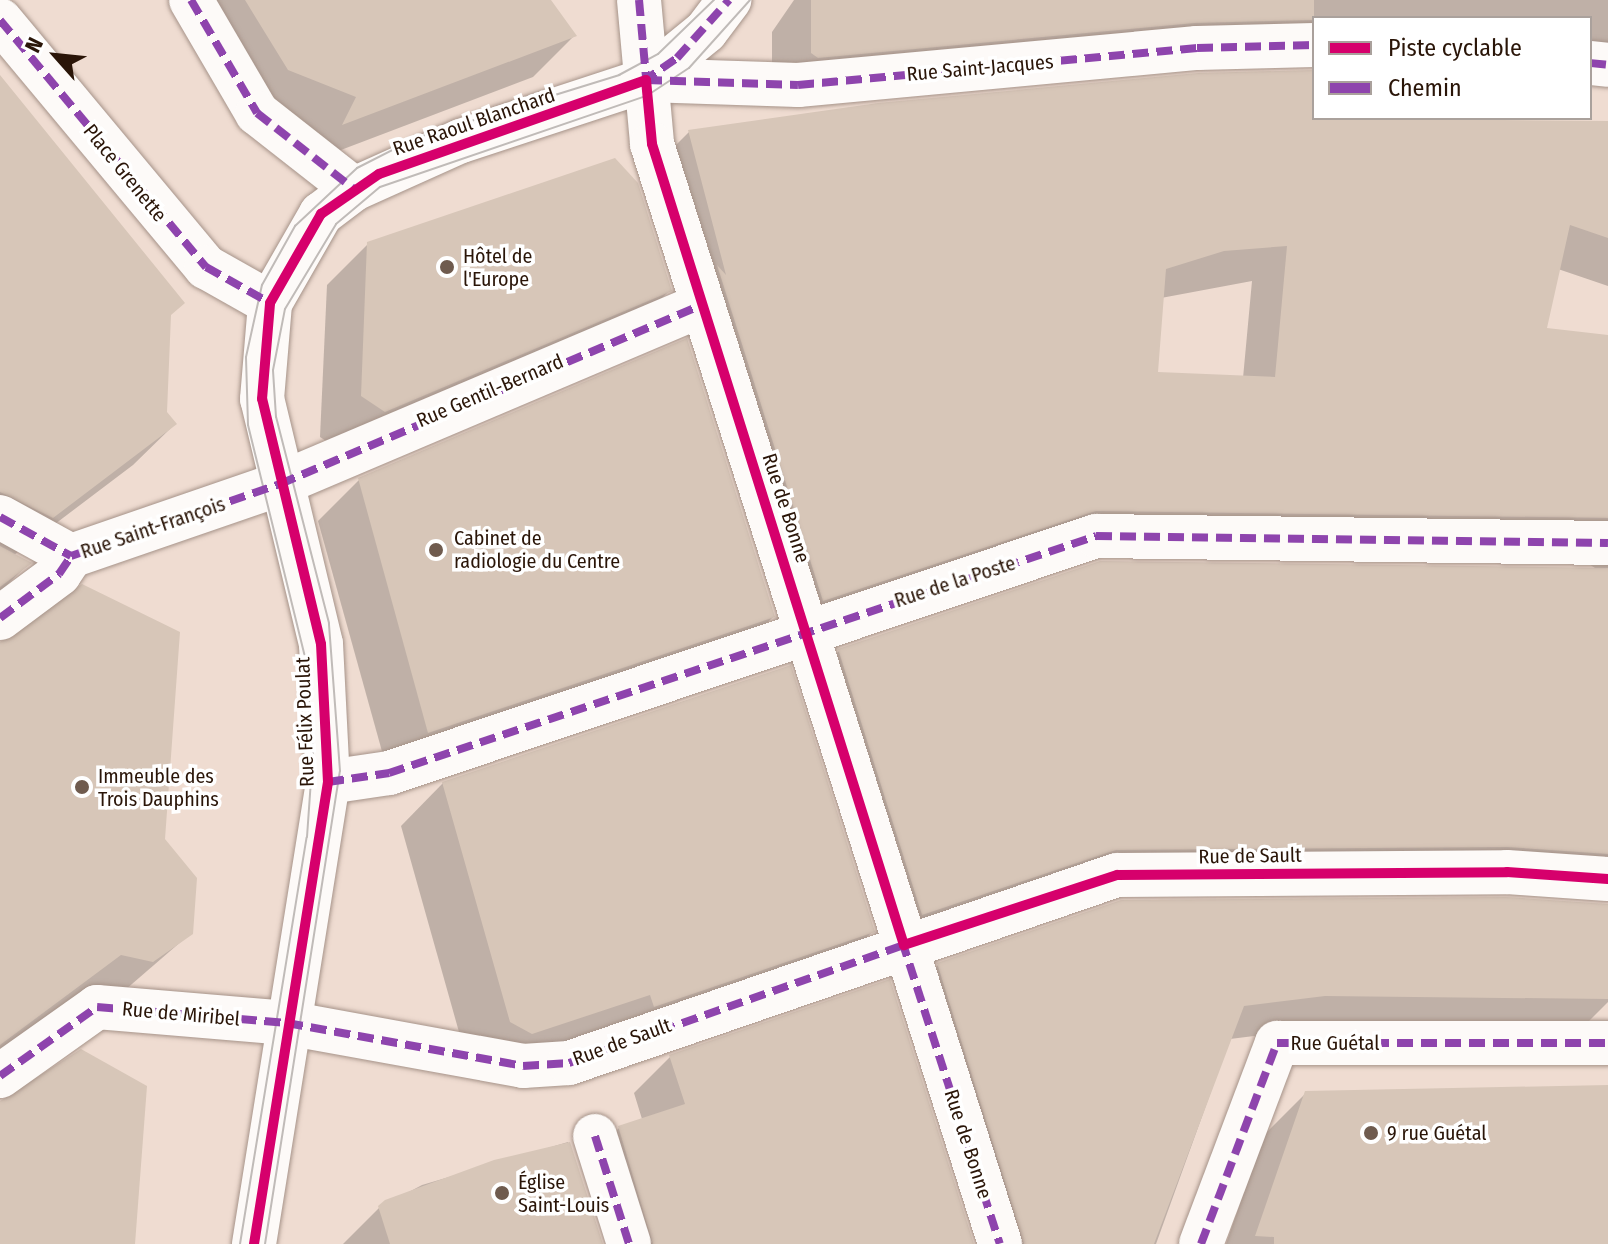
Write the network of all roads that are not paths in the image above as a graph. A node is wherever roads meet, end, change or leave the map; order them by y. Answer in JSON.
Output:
{"nodes":[{"id":1,"x":191,"y":0,"type":"edge"},
{"id":2,"x":639,"y":0,"type":"edge"},
{"id":3,"x":729,"y":0,"type":"edge"},
{"id":4,"x":0,"y":20,"type":"edge"},
{"id":5,"x":1312,"y":45,"type":"edge"},
{"id":6,"x":646,"y":80,"type":"junction"},
{"id":7,"x":338,"y":202,"type":"junction"},
{"id":8,"x":270,"y":303,"type":"junction"},
{"id":9,"x":702,"y":305,"type":"junction"},
{"id":10,"x":280,"y":484,"type":"junction"},
{"id":11,"x":0,"y":517,"type":"edge"},
{"id":12,"x":1608,"y":543,"type":"edge"},
{"id":13,"x":71,"y":556,"type":"junction"},
{"id":14,"x":0,"y":618,"type":"edge"},
{"id":15,"x":807,"y":631,"type":"junction"},
{"id":16,"x":328,"y":782,"type":"junction"},
{"id":17,"x":1608,"y":879,"type":"edge"},
{"id":18,"x":904,"y":945,"type":"junction"},
{"id":19,"x":287,"y":1023,"type":"junction"},
{"id":20,"x":1608,"y":1043,"type":"edge"},
{"id":21,"x":0,"y":1076,"type":"edge"},
{"id":22,"x":595,"y":1136,"type":"dead end"},
{"id":23,"x":254,"y":1244,"type":"edge"},
{"id":24,"x":629,"y":1244,"type":"edge"},
{"id":25,"x":1000,"y":1244,"type":"edge"},
{"id":26,"x":1201,"y":1244,"type":"edge"}],
"edges":[{"from":1,"to":7,"type":"street"},
{"from":2,"to":6,"type":"street","name":"Rue de Bonne"},
{"from":3,"to":6,"type":"street","name":"Rue Raoul Blanchard"},
{"from":4,"to":8,"type":"street","name":"Place Grenette"},
{"from":5,"to":6,"type":"street","name":"Rue Saint-Jacques"},
{"from":6,"to":7,"type":"street","name":"Rue Raoul Blanchard"},
{"from":6,"to":9,"type":"street","name":"Rue de Bonne"},
{"from":7,"to":8,"type":"street","name":"Rue Félix Poulat"},
{"from":8,"to":10,"type":"street","name":"Rue Félix Poulat"},
{"from":9,"to":10,"type":"street","name":"Rue Gentil-Bernard"},
{"from":9,"to":15,"type":"street","name":"Rue de Bonne"},
{"from":10,"to":13,"type":"street","name":"Rue Saint-François"},
{"from":10,"to":16,"type":"street","name":"Rue Félix Poulat"},
{"from":11,"to":13,"type":"street"},
{"from":12,"to":15,"type":"street","name":"Rue de la Poste"},
{"from":13,"to":14,"type":"street","name":"Rue Saint-François"},
{"from":15,"to":16,"type":"street","name":"Rue de la Poste"},
{"from":15,"to":18,"type":"street","name":"Rue de Bonne"},
{"from":16,"to":19,"type":"street","name":"Rue Félix Poulat"},
{"from":17,"to":18,"type":"street","name":"Rue de Sault"},
{"from":18,"to":19,"type":"street","name":"Rue de Sault"},
{"from":18,"to":25,"type":"street","name":"Rue de Bonne"},
{"from":19,"to":21,"type":"street","name":"Rue de Miribel"},
{"from":19,"to":23,"type":"street","name":"Rue Félix Poulat"},
{"from":20,"to":26,"type":"street","name":"Rue Guétal"},
{"from":22,"to":24,"type":"street"}]}
